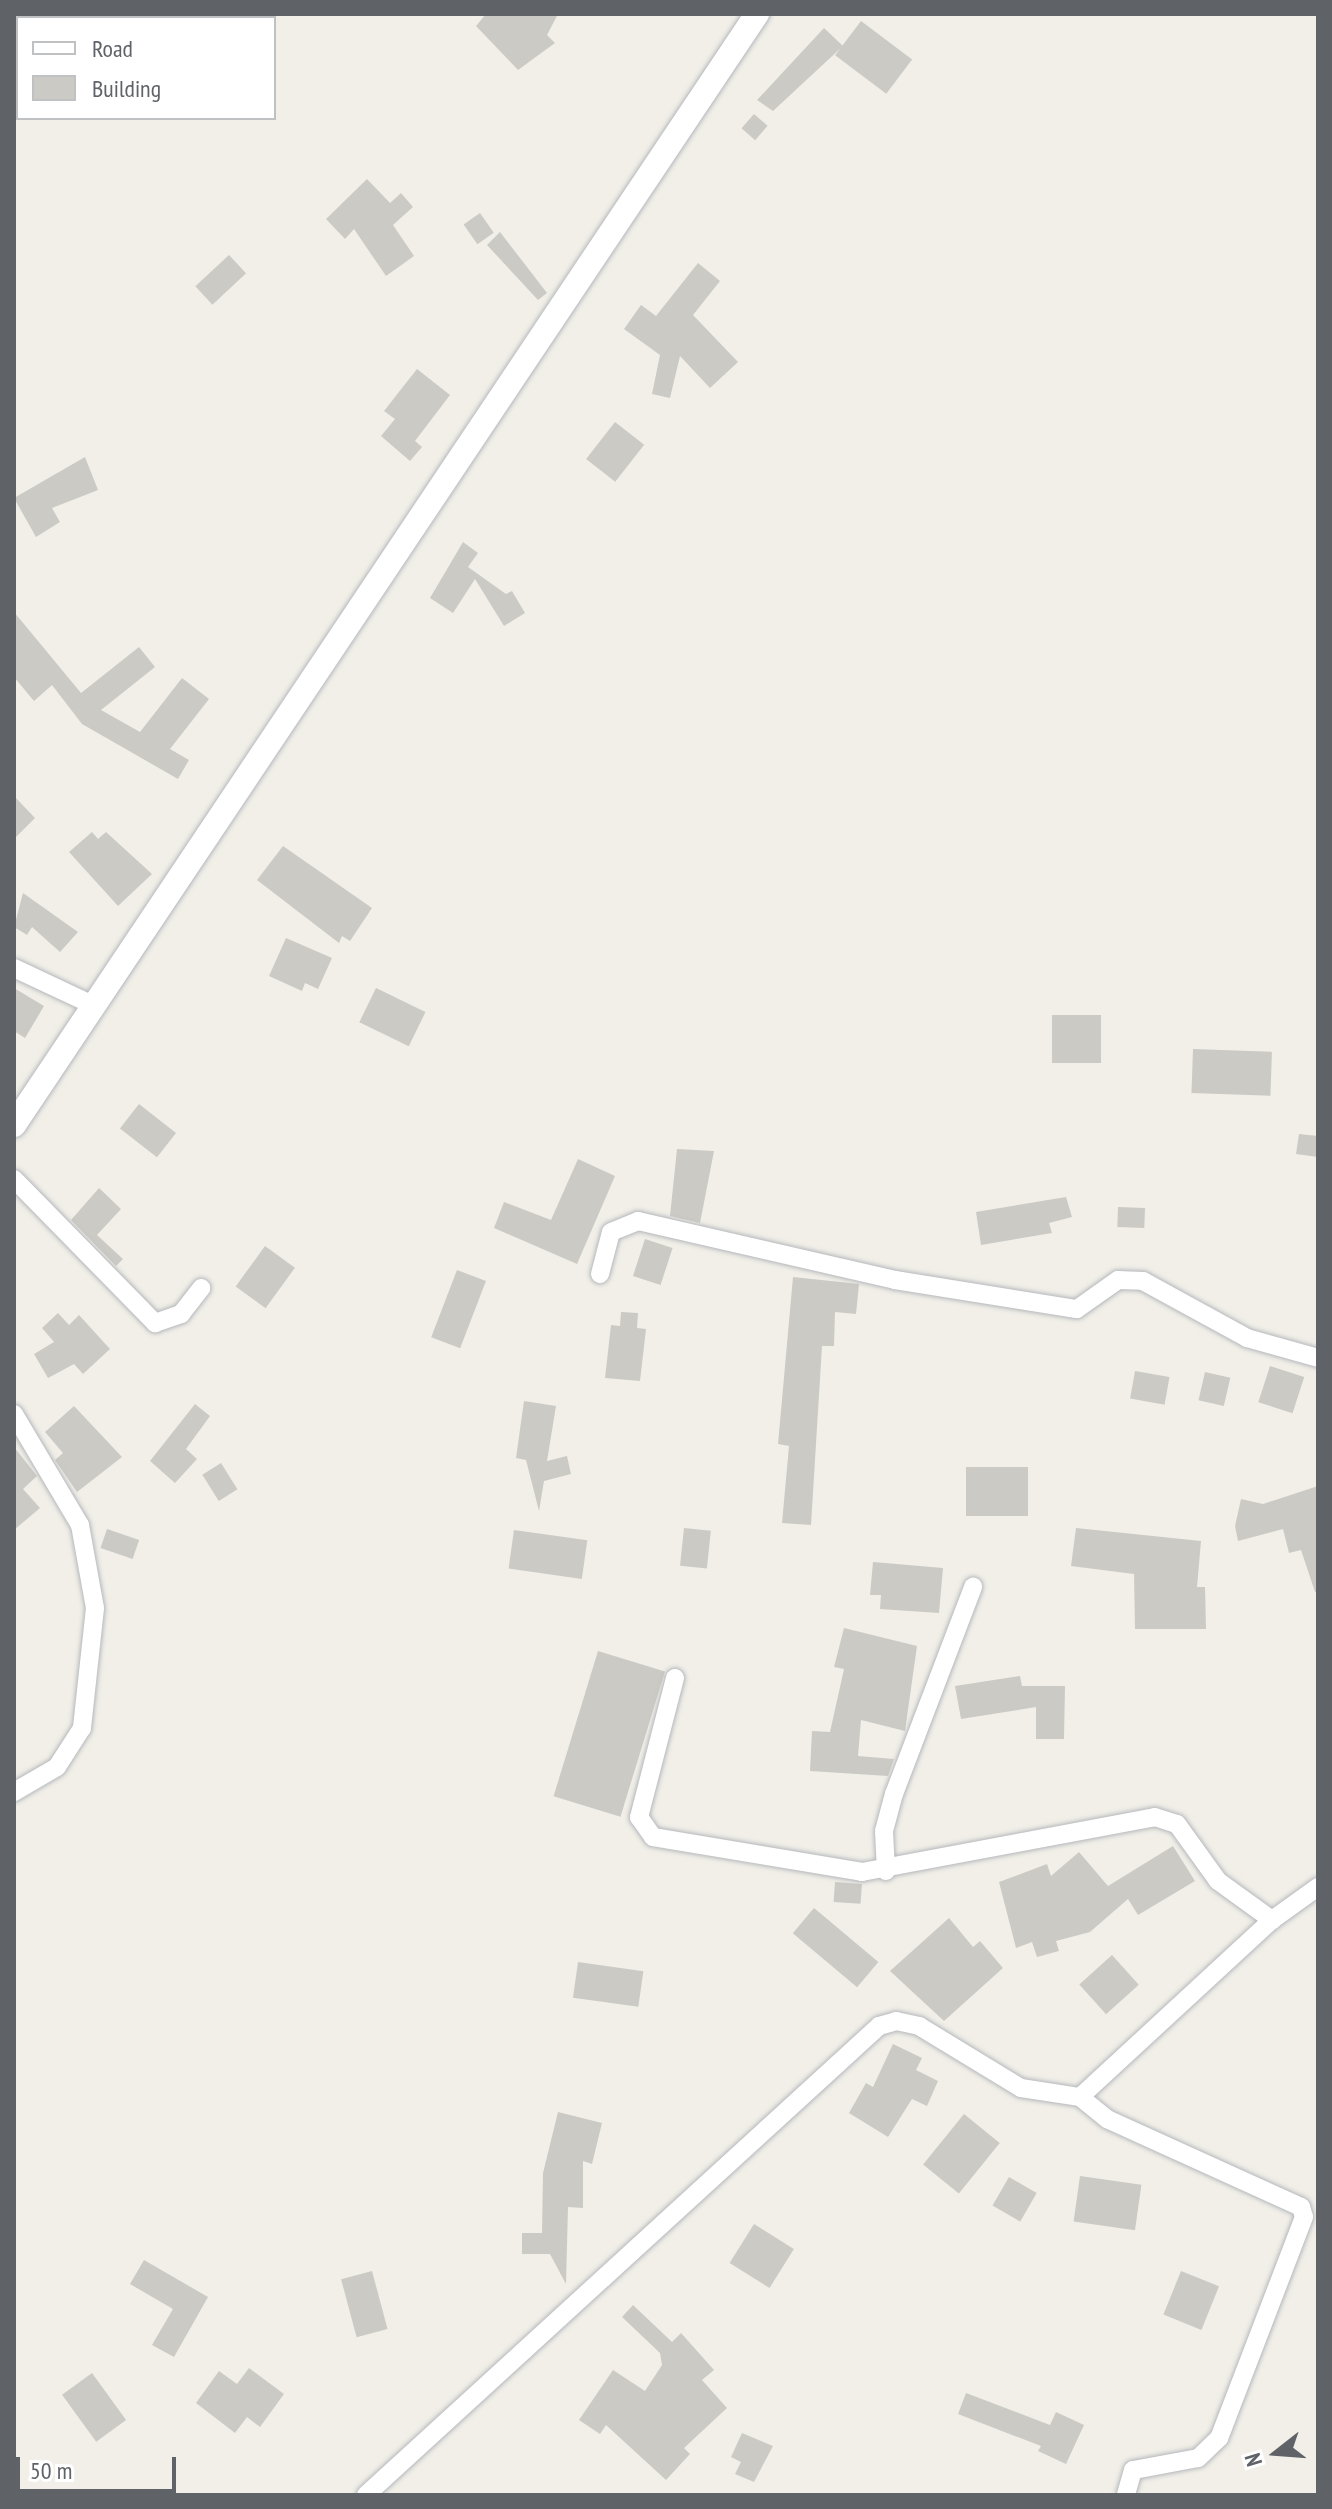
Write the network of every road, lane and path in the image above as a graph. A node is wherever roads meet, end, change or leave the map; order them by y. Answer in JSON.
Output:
{"nodes":[{"id":1,"x":757,"y":14,"type":"edge"},
{"id":2,"x":14,"y":968,"type":"edge"},
{"id":3,"x":91,"y":1004,"type":"junction"},
{"id":4,"x":14,"y":1125,"type":"edge"},
{"id":5,"x":14,"y":1179,"type":"edge"},
{"id":6,"x":600,"y":1274,"type":"dead end"},
{"id":7,"x":201,"y":1288,"type":"dead end"},
{"id":8,"x":1318,"y":1358,"type":"edge"},
{"id":9,"x":14,"y":1414,"type":"edge"},
{"id":10,"x":973,"y":1587,"type":"dead end"},
{"id":11,"x":675,"y":1678,"type":"dead end"},
{"id":12,"x":14,"y":1792,"type":"edge"},
{"id":13,"x":886,"y":1871,"type":"junction"},
{"id":14,"x":1318,"y":1887,"type":"edge"},
{"id":15,"x":1272,"y":1920,"type":"junction"},
{"id":16,"x":1080,"y":2097,"type":"junction"},
{"id":17,"x":366,"y":2495,"type":"edge"},
{"id":18,"x":1126,"y":2495,"type":"edge"}],
"edges":[{"from":1,"to":3,"type":"street"},
{"from":2,"to":3,"type":"street"},
{"from":3,"to":4,"type":"street"},
{"from":5,"to":7,"type":"street"},
{"from":6,"to":8,"type":"street"},
{"from":9,"to":12,"type":"street"},
{"from":10,"to":13,"type":"street"},
{"from":11,"to":13,"type":"street"},
{"from":13,"to":15,"type":"street"},
{"from":14,"to":15,"type":"street"},
{"from":15,"to":16,"type":"street"},
{"from":16,"to":17,"type":"street"},
{"from":16,"to":18,"type":"street"}]}
